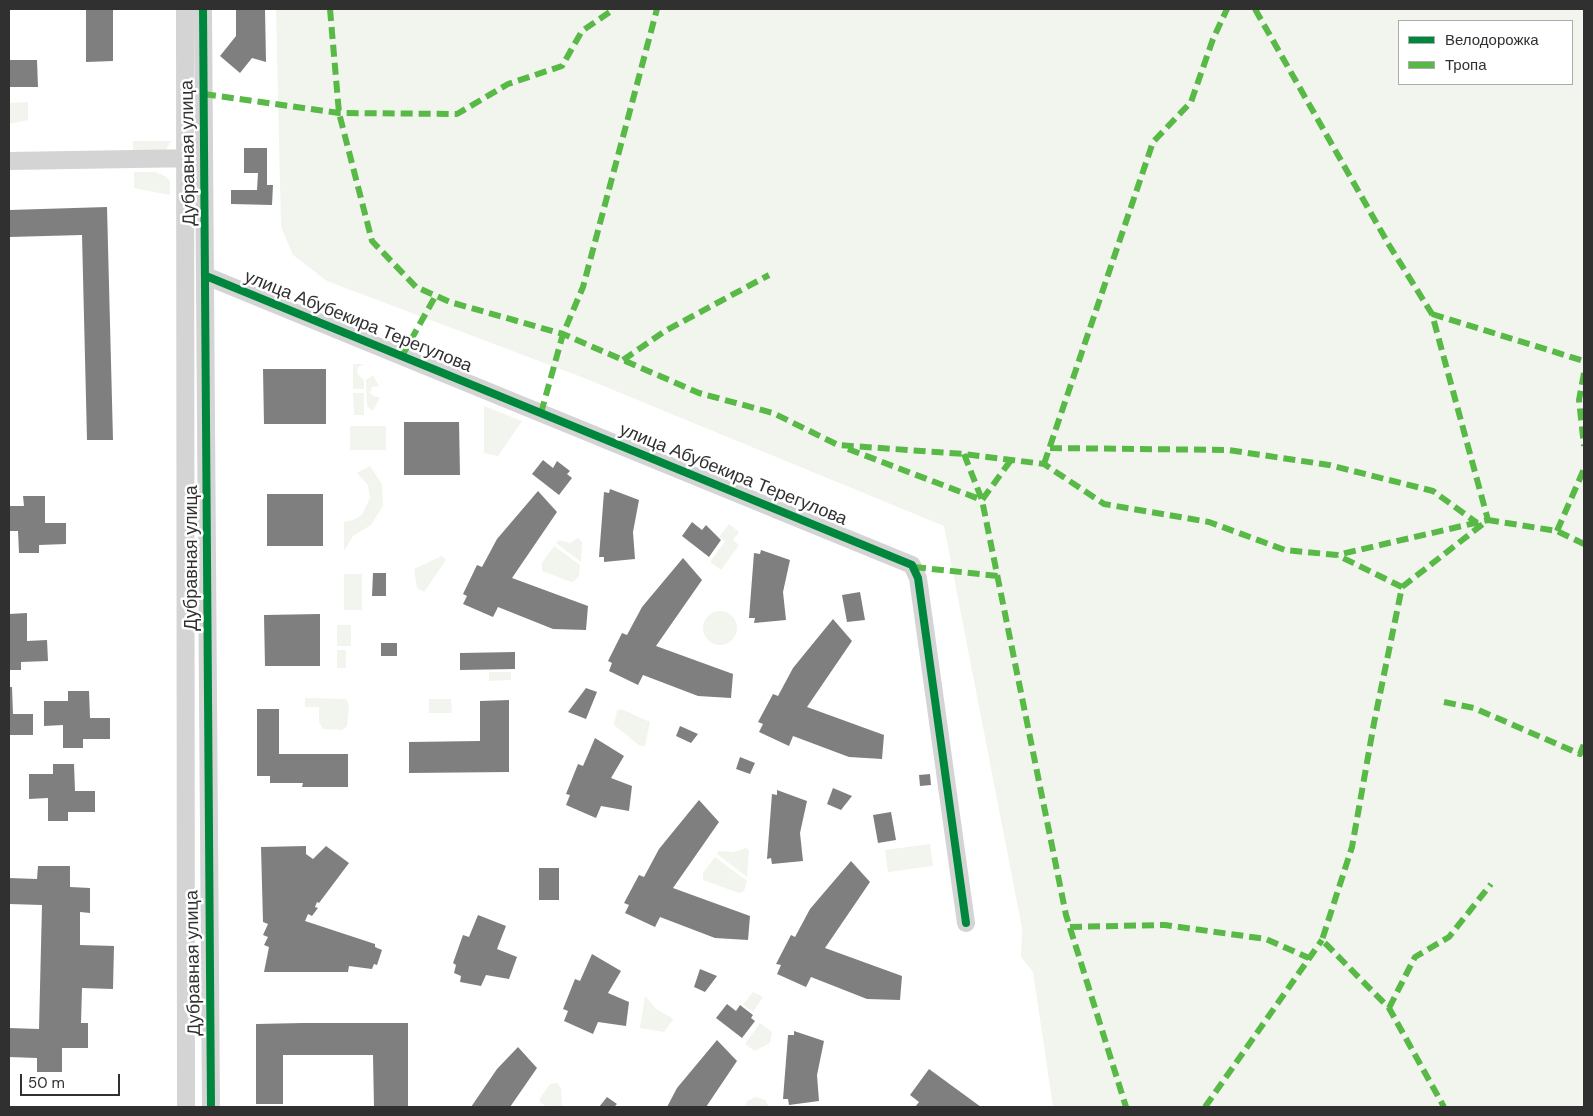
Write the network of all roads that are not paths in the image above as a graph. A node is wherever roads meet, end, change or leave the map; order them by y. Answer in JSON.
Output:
{"nodes":[{"id":1,"x":185,"y":9,"type":"edge"},
{"id":2,"x":203,"y":9,"type":"edge"},
{"id":3,"x":186,"y":158,"type":"junction"},
{"id":4,"x":204,"y":158,"type":"junction"},
{"id":5,"x":9,"y":161,"type":"edge"},
{"id":6,"x":206,"y":276,"type":"junction"},
{"id":7,"x":186,"y":407,"type":"junction"},
{"id":8,"x":206,"y":407,"type":"junction"},
{"id":9,"x":966,"y":923,"type":"dead end"},
{"id":10,"x":186,"y":1107,"type":"edge"},
{"id":11,"x":211,"y":1107,"type":"edge"}],
"edges":[{"from":1,"to":3,"type":"street","name":"Дубравная улица"},
{"from":2,"to":4,"type":"street","name":"Дубравная улица"},
{"from":3,"to":4,"type":"street"},
{"from":3,"to":5,"type":"street"},
{"from":3,"to":7,"type":"street","name":"Дубравная улица"},
{"from":4,"to":6,"type":"street","name":"Дубравная улица"},
{"from":6,"to":8,"type":"street","name":"Дубравная улица"},
{"from":6,"to":9,"type":"street","name":"улица Абубекира Терегулова"},
{"from":7,"to":8,"type":"street"},
{"from":7,"to":10,"type":"street","name":"Дубравная улица"},
{"from":8,"to":11,"type":"street","name":"Дубравная улица"}]}
